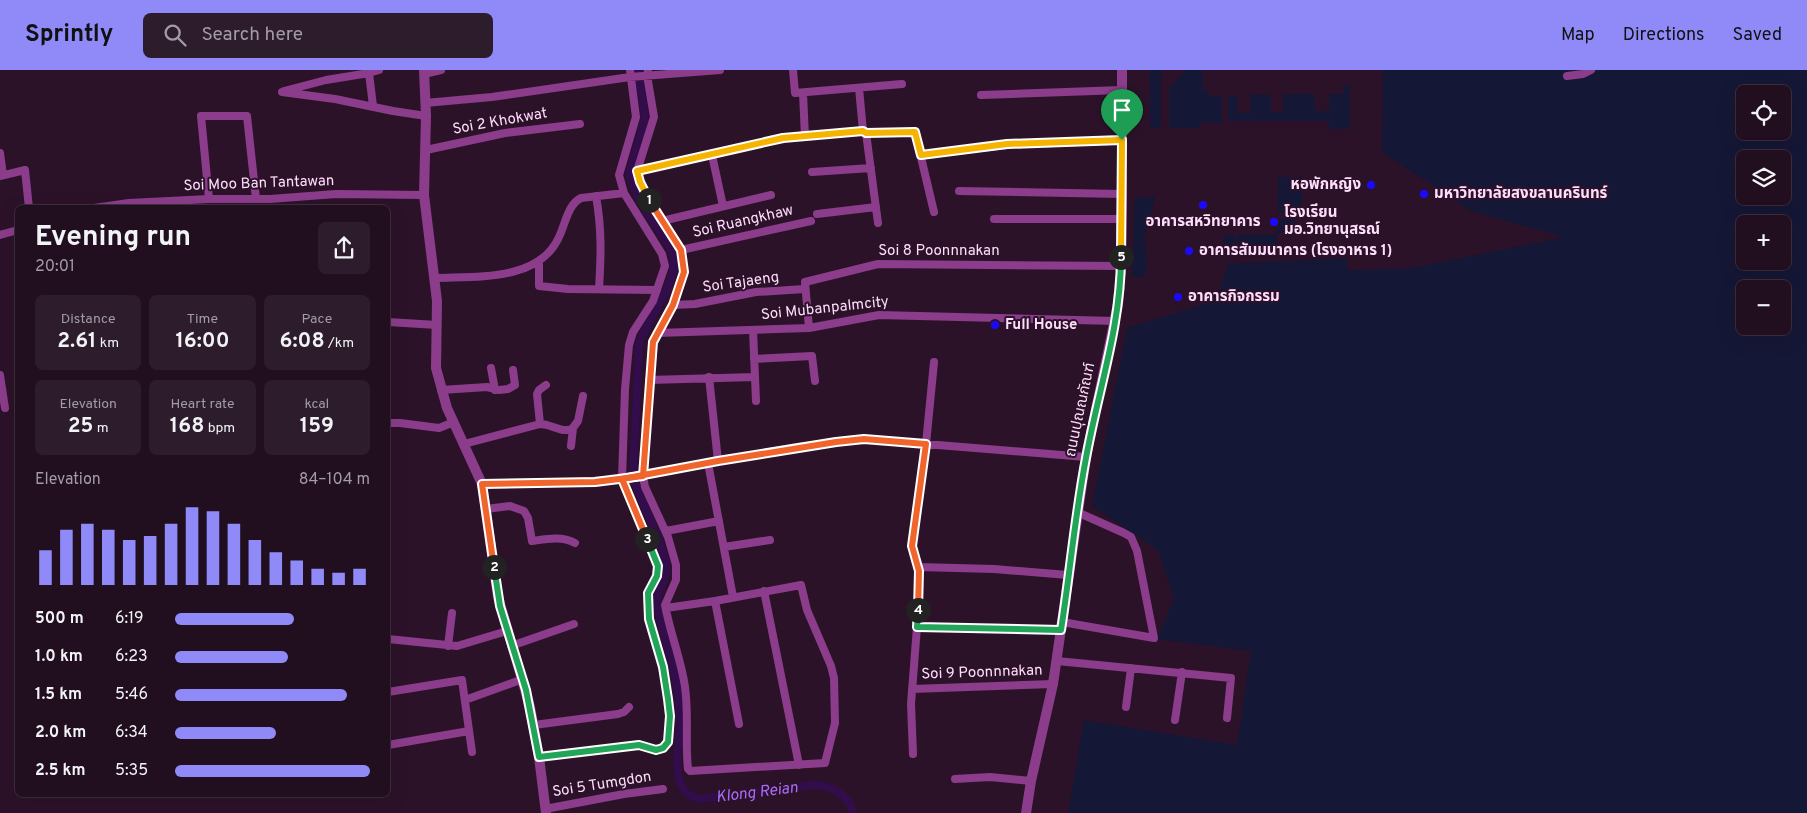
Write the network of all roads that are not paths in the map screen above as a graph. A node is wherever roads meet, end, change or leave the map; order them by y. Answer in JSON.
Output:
{"nodes":[{"id":1,"x":379,"y":70,"type":"edge"},
{"id":2,"x":441,"y":70,"type":"edge"},
{"id":3,"x":720,"y":70,"type":"edge"},
{"id":4,"x":793,"y":70,"type":"edge"},
{"id":5,"x":1122,"y":70,"type":"edge"},
{"id":6,"x":1591,"y":70,"type":"edge"},
{"id":7,"x":424,"y":72,"type":"edge"},
{"id":8,"x":369,"y":73,"type":"junction"},
{"id":9,"x":646,"y":74,"type":"edge"},
{"id":10,"x":630,"y":75,"type":"edge"},
{"id":11,"x":1567,"y":76,"type":"dead end"},
{"id":12,"x":902,"y":84,"type":"dead end"},
{"id":13,"x":859,"y":88,"type":"junction"},
{"id":14,"x":1122,"y":90,"type":"junction"},
{"id":15,"x":803,"y":93,"type":"junction"},
{"id":16,"x":981,"y":95,"type":"dead end"},
{"id":17,"x":425,"y":103,"type":"junction"},
{"id":18,"x":373,"y":106,"type":"junction"},
{"id":19,"x":426,"y":116,"type":"junction"},
{"id":20,"x":580,"y":124,"type":"dead end"},
{"id":21,"x":864,"y":132,"type":"junction"},
{"id":22,"x":805,"y":136,"type":"junction"},
{"id":23,"x":1122,"y":140,"type":"junction"},
{"id":24,"x":426,"y":150,"type":"junction"},
{"id":25,"x":0,"y":153,"type":"edge"},
{"id":26,"x":712,"y":155,"type":"junction"},
{"id":27,"x":921,"y":155,"type":"junction"},
{"id":28,"x":871,"y":168,"type":"junction"},
{"id":29,"x":637,"y":171,"type":"junction"},
{"id":30,"x":812,"y":172,"type":"dead end"},
{"id":31,"x":2,"y":176,"type":"edge"},
{"id":32,"x":959,"y":191,"type":"dead end"},
{"id":33,"x":624,"y":193,"type":"junction"},
{"id":34,"x":771,"y":194,"type":"dead end"},
{"id":35,"x":1122,"y":194,"type":"junction"},
{"id":36,"x":424,"y":195,"type":"junction"},
{"id":37,"x":596,"y":196,"type":"junction"},
{"id":38,"x":209,"y":199,"type":"junction"},
{"id":39,"x":256,"y":199,"type":"junction"},
{"id":40,"x":221,"y":203,"type":"edge"},
{"id":41,"x":270,"y":203,"type":"edge"},
{"id":42,"x":29,"y":205,"type":"edge"},
{"id":43,"x":115,"y":205,"type":"edge"},
{"id":44,"x":723,"y":206,"type":"junction"},
{"id":45,"x":876,"y":206,"type":"junction"},
{"id":46,"x":934,"y":212,"type":"dead end"},
{"id":47,"x":817,"y":214,"type":"dead end"},
{"id":48,"x":994,"y":219,"type":"dead end"},
{"id":49,"x":1122,"y":219,"type":"junction"},
{"id":50,"x":662,"y":221,"type":"junction"},
{"id":51,"x":811,"y":221,"type":"dead end"},
{"id":52,"x":878,"y":223,"type":"dead end"},
{"id":53,"x":15,"y":231,"type":"edge"},
{"id":54,"x":0,"y":235,"type":"edge"},
{"id":55,"x":681,"y":250,"type":"junction"},
{"id":56,"x":538,"y":261,"type":"junction"},
{"id":57,"x":1121,"y":266,"type":"junction"},
{"id":58,"x":434,"y":278,"type":"junction"},
{"id":59,"x":805,"y":285,"type":"junction"},
{"id":60,"x":599,"y":289,"type":"junction"},
{"id":61,"x":657,"y":290,"type":"junction"},
{"id":62,"x":673,"y":305,"type":"junction"},
{"id":63,"x":1116,"y":321,"type":"junction"},
{"id":64,"x":390,"y":322,"type":"edge"},
{"id":65,"x":437,"y":325,"type":"junction"},
{"id":66,"x":809,"y":328,"type":"junction"},
{"id":67,"x":753,"y":330,"type":"junction"},
{"id":68,"x":657,"y":333,"type":"junction"},
{"id":69,"x":754,"y":359,"type":"junction"},
{"id":70,"x":934,"y":362,"type":"dead end"},
{"id":71,"x":491,"y":368,"type":"dead end"},
{"id":72,"x":513,"y":370,"type":"dead end"},
{"id":73,"x":0,"y":375,"type":"edge"},
{"id":74,"x":709,"y":377,"type":"junction"},
{"id":75,"x":755,"y":377,"type":"junction"},
{"id":76,"x":649,"y":380,"type":"junction"},
{"id":77,"x":815,"y":381,"type":"dead end"},
{"id":78,"x":546,"y":386,"type":"dead end"},
{"id":79,"x":440,"y":390,"type":"junction"},
{"id":80,"x":496,"y":390,"type":"junction"},
{"id":81,"x":583,"y":396,"type":"dead end"},
{"id":82,"x":756,"y":401,"type":"dead end"},
{"id":83,"x":5,"y":408,"type":"dead end"},
{"id":84,"x":454,"y":422,"type":"junction"},
{"id":85,"x":390,"y":423,"type":"edge"},
{"id":86,"x":540,"y":424,"type":"junction"},
{"id":87,"x":573,"y":428,"type":"junction"},
{"id":88,"x":464,"y":444,"type":"junction"},
{"id":89,"x":926,"y":444,"type":"junction"},
{"id":90,"x":571,"y":446,"type":"dead end"},
{"id":91,"x":1086,"y":457,"type":"junction"},
{"id":92,"x":718,"y":461,"type":"junction"},
{"id":93,"x":708,"y":463,"type":"junction"},
{"id":94,"x":642,"y":476,"type":"junction"},
{"id":95,"x":624,"y":479,"type":"junction"},
{"id":96,"x":482,"y":484,"type":"junction"},
{"id":97,"x":486,"y":508,"type":"junction"},
{"id":98,"x":1077,"y":512,"type":"junction"},
{"id":99,"x":719,"y":521,"type":"junction"},
{"id":100,"x":666,"y":531,"type":"junction"},
{"id":101,"x":770,"y":540,"type":"dead end"},
{"id":102,"x":574,"y":543,"type":"dead end"},
{"id":103,"x":724,"y":547,"type":"junction"},
{"id":104,"x":918,"y":567,"type":"junction"},
{"id":105,"x":1068,"y":575,"type":"junction"},
{"id":106,"x":764,"y":591,"type":"junction"},
{"id":107,"x":733,"y":597,"type":"junction"},
{"id":108,"x":715,"y":601,"type":"junction"},
{"id":109,"x":666,"y":608,"type":"junction"},
{"id":110,"x":452,"y":613,"type":"dead end"},
{"id":111,"x":574,"y":624,"type":"dead end"},
{"id":112,"x":1062,"y":626,"type":"junction"},
{"id":113,"x":917,"y":627,"type":"junction"},
{"id":114,"x":507,"y":631,"type":"junction"},
{"id":115,"x":390,"y":639,"type":"edge"},
{"id":116,"x":448,"y":646,"type":"junction"},
{"id":117,"x":511,"y":646,"type":"junction"},
{"id":118,"x":1057,"y":661,"type":"junction"},
{"id":119,"x":1131,"y":668,"type":"junction"},
{"id":120,"x":1182,"y":672,"type":"junction"},
{"id":121,"x":523,"y":679,"type":"junction"},
{"id":122,"x":1053,"y":684,"type":"junction"},
{"id":123,"x":912,"y":689,"type":"junction"},
{"id":124,"x":390,"y":692,"type":"edge"},
{"id":125,"x":465,"y":700,"type":"junction"},
{"id":126,"x":629,"y":707,"type":"dead end"},
{"id":127,"x":1126,"y":707,"type":"dead end"},
{"id":128,"x":1227,"y":718,"type":"dead end"},
{"id":129,"x":1175,"y":720,"type":"dead end"},
{"id":130,"x":739,"y":724,"type":"dead end"},
{"id":131,"x":534,"y":726,"type":"junction"},
{"id":132,"x":469,"y":731,"type":"junction"},
{"id":133,"x":390,"y":745,"type":"edge"},
{"id":134,"x":472,"y":752,"type":"dead end"},
{"id":135,"x":913,"y":754,"type":"dead end"},
{"id":136,"x":539,"y":757,"type":"junction"},
{"id":137,"x":799,"y":765,"type":"junction"},
{"id":138,"x":955,"y":779,"type":"dead end"},
{"id":139,"x":1031,"y":781,"type":"junction"},
{"id":140,"x":663,"y":789,"type":"dead end"},
{"id":141,"x":545,"y":811,"type":"edge"},
{"id":142,"x":1026,"y":813,"type":"edge"}],
"edges":[{"from":1,"to":8,"type":"street"},
{"from":2,"to":7,"type":"street"},
{"from":3,"to":9,"type":"street"},
{"from":4,"to":15,"type":"street"},
{"from":5,"to":14,"type":"street","name":"ถนนปุณณกัณฑ์"},
{"from":6,"to":11,"type":"street"},
{"from":7,"to":17,"type":"street"},
{"from":8,"to":18,"type":"street"},
{"from":8,"to":18,"type":"street"},
{"from":9,"to":10,"type":"street"},
{"from":9,"to":29,"type":"street"},
{"from":10,"to":17,"type":"street"},
{"from":10,"to":33,"type":"street"},
{"from":12,"to":13,"type":"street"},
{"from":13,"to":15,"type":"street"},
{"from":13,"to":21,"type":"street"},
{"from":14,"to":16,"type":"street"},
{"from":14,"to":23,"type":"street","name":"ถนนปุณณกัณฑ์"},
{"from":15,"to":22,"type":"street"},
{"from":17,"to":19,"type":"street"},
{"from":18,"to":19,"type":"street"},
{"from":19,"to":24,"type":"street"},
{"from":20,"to":24,"type":"street","name":"Soi 2 Khokwat"},
{"from":21,"to":22,"type":"street"},
{"from":21,"to":27,"type":"street"},
{"from":21,"to":28,"type":"street"},
{"from":22,"to":26,"type":"street"},
{"from":23,"to":27,"type":"street"},
{"from":23,"to":35,"type":"street","name":"ถนนปุณณกัณฑ์"},
{"from":24,"to":36,"type":"street"},
{"from":25,"to":31,"type":"street"},
{"from":26,"to":29,"type":"street"},
{"from":26,"to":44,"type":"street"},
{"from":27,"to":46,"type":"street"},
{"from":28,"to":30,"type":"street"},
{"from":28,"to":45,"type":"street"},
{"from":29,"to":50,"type":"street"},
{"from":31,"to":42,"type":"street"},
{"from":32,"to":35,"type":"street"},
{"from":33,"to":37,"type":"street"},
{"from":33,"to":61,"type":"street"},
{"from":34,"to":44,"type":"street"},
{"from":35,"to":49,"type":"street","name":"ถนนปุณณกัณฑ์"},
{"from":36,"to":41,"type":"street","name":"Soi Moo Ban Tantawan"},
{"from":36,"to":58,"type":"street"},
{"from":37,"to":56,"type":"street"},
{"from":37,"to":60,"type":"street"},
{"from":38,"to":39,"type":"street"},
{"from":38,"to":40,"type":"street","name":"Soi Moo Ban Tantawan"},
{"from":38,"to":43,"type":"street","name":"Soi Moo Ban Tantawan"},
{"from":39,"to":40,"type":"street","name":"Soi Moo Ban Tantawan"},
{"from":39,"to":41,"type":"street","name":"Soi Moo Ban Tantawan"},
{"from":44,"to":50,"type":"street"},
{"from":45,"to":47,"type":"street"},
{"from":45,"to":52,"type":"street"},
{"from":48,"to":49,"type":"street"},
{"from":49,"to":57,"type":"street","name":"ถนนปุณณกัณฑ์"},
{"from":50,"to":55,"type":"street"},
{"from":51,"to":55,"type":"street","name":"Soi Ruangkhaw"},
{"from":53,"to":54,"type":"street"},
{"from":55,"to":62,"type":"street"},
{"from":56,"to":58,"type":"street"},
{"from":56,"to":60,"type":"street"},
{"from":57,"to":59,"type":"street","name":"Soi 8 Poonnnakan"},
{"from":57,"to":63,"type":"street","name":"ถนนปุณณกัณฑ์"},
{"from":58,"to":65,"type":"street"},
{"from":59,"to":62,"type":"street","name":"Soi Tajaeng"},
{"from":59,"to":66,"type":"street"},
{"from":60,"to":61,"type":"street"},
{"from":61,"to":95,"type":"street"},
{"from":62,"to":68,"type":"street"},
{"from":63,"to":66,"type":"street","name":"Soi Mubanpalmcity"},
{"from":63,"to":91,"type":"street","name":"ถนนปุณณกัณฑ์"},
{"from":64,"to":65,"type":"street"},
{"from":65,"to":79,"type":"street"},
{"from":66,"to":67,"type":"street","name":"Soi Mubanpalmcity"},
{"from":67,"to":68,"type":"street","name":"Soi Mubanpalmcity"},
{"from":67,"to":69,"type":"street"},
{"from":68,"to":76,"type":"street"},
{"from":69,"to":75,"type":"street"},
{"from":69,"to":77,"type":"street"},
{"from":70,"to":89,"type":"street"},
{"from":71,"to":80,"type":"street"},
{"from":72,"to":80,"type":"street"},
{"from":73,"to":83,"type":"street"},
{"from":74,"to":75,"type":"street"},
{"from":74,"to":76,"type":"street"},
{"from":74,"to":92,"type":"street"},
{"from":75,"to":82,"type":"street"},
{"from":76,"to":94,"type":"street"},
{"from":78,"to":86,"type":"street"},
{"from":79,"to":80,"type":"street"},
{"from":79,"to":84,"type":"street"},
{"from":81,"to":87,"type":"street"},
{"from":84,"to":85,"type":"street"},
{"from":84,"to":88,"type":"street"},
{"from":86,"to":87,"type":"street"},
{"from":86,"to":88,"type":"street"},
{"from":87,"to":90,"type":"street"},
{"from":88,"to":96,"type":"street"},
{"from":89,"to":91,"type":"street"},
{"from":89,"to":92,"type":"street"},
{"from":89,"to":104,"type":"street"},
{"from":91,"to":98,"type":"street","name":"ถนนปุณณกัณฑ์"},
{"from":92,"to":93,"type":"street"},
{"from":93,"to":94,"type":"street"},
{"from":93,"to":99,"type":"street"},
{"from":94,"to":95,"type":"street"},
{"from":94,"to":100,"type":"street"},
{"from":95,"to":96,"type":"street"},
{"from":95,"to":136,"type":"street"},
{"from":96,"to":97,"type":"street"},
{"from":97,"to":102,"type":"street"},
{"from":97,"to":114,"type":"street"},
{"from":98,"to":105,"type":"street","name":"ถนนปุณณกัณฑ์"},
{"from":98,"to":112,"type":"street"},
{"from":99,"to":100,"type":"street"},
{"from":99,"to":103,"type":"street"},
{"from":100,"to":109,"type":"street"},
{"from":101,"to":103,"type":"street"},
{"from":103,"to":107,"type":"street"},
{"from":104,"to":105,"type":"street"},
{"from":104,"to":113,"type":"street"},
{"from":105,"to":112,"type":"street","name":"ถนนปุณณกัณฑ์"},
{"from":106,"to":107,"type":"street"},
{"from":106,"to":137,"type":"street"},
{"from":106,"to":137,"type":"street"},
{"from":107,"to":108,"type":"street"},
{"from":108,"to":109,"type":"street"},
{"from":108,"to":130,"type":"street"},
{"from":109,"to":137,"type":"street"},
{"from":110,"to":116,"type":"street"},
{"from":111,"to":117,"type":"street"},
{"from":112,"to":113,"type":"street"},
{"from":112,"to":118,"type":"street","name":"ถนนปุณณกัณฑ์"},
{"from":113,"to":123,"type":"street"},
{"from":114,"to":116,"type":"street"},
{"from":114,"to":117,"type":"street"},
{"from":115,"to":116,"type":"street"},
{"from":117,"to":121,"type":"street"},
{"from":118,"to":119,"type":"street"},
{"from":118,"to":122,"type":"street","name":"ถนนปุณณกัณฑ์"},
{"from":119,"to":120,"type":"street"},
{"from":119,"to":127,"type":"street"},
{"from":120,"to":128,"type":"street"},
{"from":120,"to":129,"type":"street"},
{"from":121,"to":125,"type":"street"},
{"from":121,"to":131,"type":"street"},
{"from":122,"to":123,"type":"street","name":"Soi 9 Poonnnakan"},
{"from":122,"to":139,"type":"street","name":"ถนนปุณณกัณฑ์"},
{"from":123,"to":135,"type":"street"},
{"from":124,"to":125,"type":"street"},
{"from":125,"to":132,"type":"street"},
{"from":126,"to":131,"type":"street"},
{"from":131,"to":136,"type":"street"},
{"from":132,"to":133,"type":"street"},
{"from":132,"to":134,"type":"street"},
{"from":136,"to":141,"type":"street"},
{"from":138,"to":139,"type":"street"},
{"from":139,"to":142,"type":"street","name":"ถนนปุณณกัณฑ์"},
{"from":140,"to":141,"type":"street","name":"Soi 5 Tumgdon"}]}
